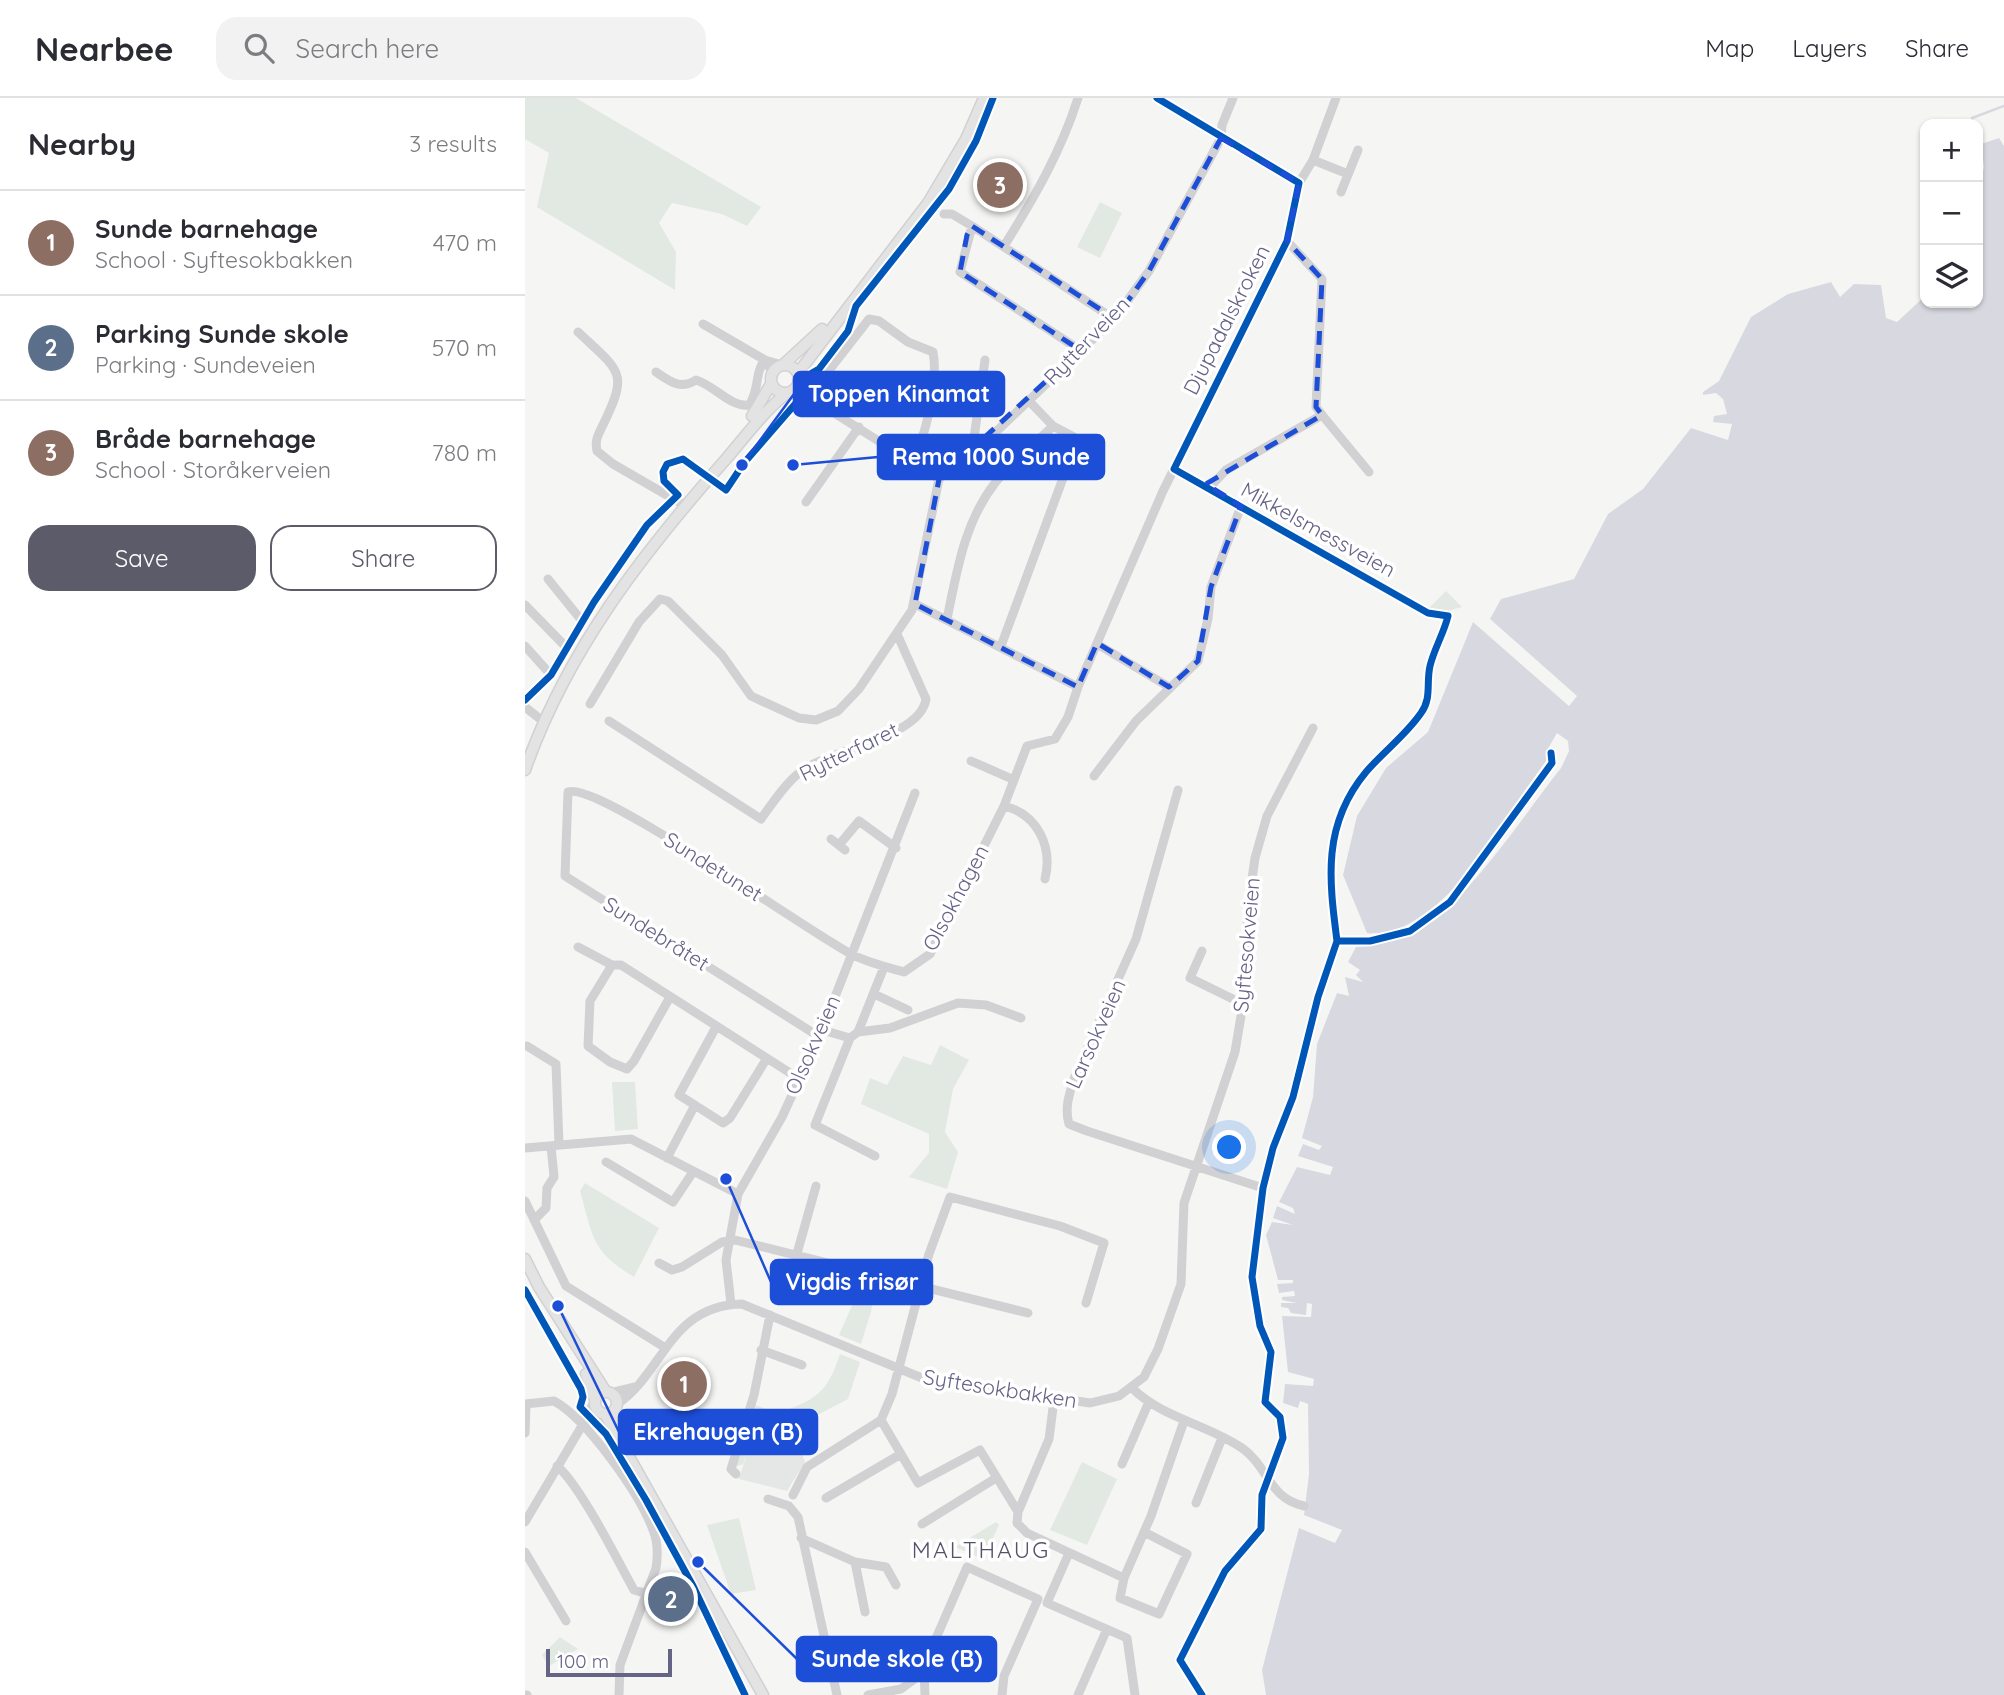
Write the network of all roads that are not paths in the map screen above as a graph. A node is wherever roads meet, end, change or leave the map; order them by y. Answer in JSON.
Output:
{"nodes":[{"id":1,"x":984,"y":98,"type":"edge"},
{"id":2,"x":1078,"y":98,"type":"edge"},
{"id":3,"x":1157,"y":98,"type":"edge"},
{"id":4,"x":1233,"y":98,"type":"edge"},
{"id":5,"x":1336,"y":98,"type":"edge"},
{"id":6,"x":1221,"y":138,"type":"junction"},
{"id":7,"x":1358,"y":150,"type":"dead end"},
{"id":8,"x":1313,"y":160,"type":"junction"},
{"id":9,"x":1348,"y":174,"type":"junction"},
{"id":10,"x":1299,"y":183,"type":"junction"},
{"id":11,"x":1341,"y":192,"type":"dead end"},
{"id":12,"x":944,"y":214,"type":"dead end"},
{"id":13,"x":972,"y":226,"type":"junction"},
{"id":14,"x":1287,"y":241,"type":"junction"},
{"id":15,"x":1004,"y":246,"type":"junction"},
{"id":16,"x":876,"y":270,"type":"junction"},
{"id":17,"x":1114,"y":319,"type":"junction"},
{"id":18,"x":703,"y":324,"type":"dead end"},
{"id":19,"x":577,"y":332,"type":"dead end"},
{"id":20,"x":1080,"y":350,"type":"junction"},
{"id":21,"x":765,"y":360,"type":"junction"},
{"id":22,"x":985,"y":360,"type":"dead end"},
{"id":23,"x":783,"y":365,"type":"junction"},
{"id":24,"x":656,"y":372,"type":"dead end"},
{"id":25,"x":798,"y":375,"type":"junction"},
{"id":26,"x":772,"y":378,"type":"junction"},
{"id":27,"x":820,"y":382,"type":"dead end"},
{"id":28,"x":788,"y":393,"type":"junction"},
{"id":29,"x":1029,"y":401,"type":"junction"},
{"id":30,"x":823,"y":406,"type":"junction"},
{"id":31,"x":1322,"y":415,"type":"junction"},
{"id":32,"x":1053,"y":426,"type":"junction"},
{"id":33,"x":859,"y":427,"type":"junction"},
{"id":34,"x":972,"y":452,"type":"junction"},
{"id":35,"x":911,"y":460,"type":"junction"},
{"id":36,"x":1174,"y":469,"type":"junction"},
{"id":37,"x":1369,"y":472,"type":"dead end"},
{"id":38,"x":939,"y":479,"type":"junction"},
{"id":39,"x":1210,"y":487,"type":"junction"},
{"id":40,"x":687,"y":502,"type":"junction"},
{"id":41,"x":806,"y":502,"type":"dead end"},
{"id":42,"x":1241,"y":506,"type":"junction"},
{"id":43,"x":548,"y":579,"type":"dead end"},
{"id":44,"x":594,"y":602,"type":"dead end"},
{"id":45,"x":915,"y":604,"type":"junction"},
{"id":46,"x":525,"y":605,"type":"edge"},
{"id":47,"x":1448,"y":616,"type":"dead end"},
{"id":48,"x":947,"y":619,"type":"junction"},
{"id":49,"x":582,"y":621,"type":"junction"},
{"id":50,"x":897,"y":634,"type":"junction"},
{"id":51,"x":1097,"y":644,"type":"junction"},
{"id":52,"x":525,"y":646,"type":"edge"},
{"id":53,"x":1000,"y":646,"type":"junction"},
{"id":54,"x":567,"y":648,"type":"junction"},
{"id":55,"x":551,"y":675,"type":"junction"},
{"id":56,"x":1078,"y":687,"type":"junction"},
{"id":57,"x":1169,"y":687,"type":"junction"},
{"id":58,"x":525,"y":700,"type":"edge"},
{"id":59,"x":590,"y":704,"type":"dead end"},
{"id":60,"x":525,"y":706,"type":"edge"},
{"id":61,"x":609,"y":721,"type":"dead end"},
{"id":62,"x":544,"y":722,"type":"junction"},
{"id":63,"x":1313,"y":729,"type":"dead end"},
{"id":64,"x":1022,"y":755,"type":"joint"},
{"id":65,"x":971,"y":761,"type":"dead end"},
{"id":66,"x":525,"y":770,"type":"edge"},
{"id":67,"x":1094,"y":776,"type":"dead end"},
{"id":68,"x":1012,"y":779,"type":"junction"},
{"id":69,"x":1178,"y":790,"type":"dead end"},
{"id":70,"x":568,"y":792,"type":"joint"},
{"id":71,"x":915,"y":793,"type":"dead end"},
{"id":72,"x":1004,"y":806,"type":"junction"},
{"id":73,"x":831,"y":839,"type":"dead end"},
{"id":74,"x":896,"y":848,"type":"junction"},
{"id":75,"x":1045,"y":879,"type":"dead end"},
{"id":76,"x":578,"y":947,"type":"dead end"},
{"id":77,"x":1202,"y":951,"type":"dead end"},
{"id":78,"x":853,"y":956,"type":"junction"},
{"id":79,"x":613,"y":965,"type":"junction"},
{"id":80,"x":884,"y":967,"type":"junction"},
{"id":81,"x":874,"y":994,"type":"junction"},
{"id":82,"x":670,"y":997,"type":"junction"},
{"id":83,"x":1243,"y":1004,"type":"junction"},
{"id":84,"x":908,"y":1010,"type":"dead end"},
{"id":85,"x":1021,"y":1018,"type":"dead end"},
{"id":86,"x":716,"y":1027,"type":"junction"},
{"id":87,"x":858,"y":1032,"type":"junction"},
{"id":88,"x":820,"y":1033,"type":"junction"},
{"id":89,"x":850,"y":1038,"type":"junction"},
{"id":90,"x":526,"y":1046,"type":"edge"},
{"id":91,"x":767,"y":1058,"type":"junction"},
{"id":92,"x":798,"y":1078,"type":"junction"},
{"id":93,"x":695,"y":1105,"type":"junction"},
{"id":94,"x":555,"y":1145,"type":"junction"},
{"id":95,"x":525,"y":1147,"type":"edge"},
{"id":96,"x":875,"y":1156,"type":"dead end"},
{"id":97,"x":667,"y":1158,"type":"junction"},
{"id":98,"x":606,"y":1161,"type":"dead end"},
{"id":99,"x":1198,"y":1168,"type":"junction"},
{"id":100,"x":693,"y":1172,"type":"junction"},
{"id":101,"x":816,"y":1186,"type":"dead end"},
{"id":102,"x":1263,"y":1188,"type":"dead end"},
{"id":103,"x":738,"y":1195,"type":"junction"},
{"id":104,"x":525,"y":1202,"type":"edge"},
{"id":105,"x":534,"y":1220,"type":"junction"},
{"id":106,"x":729,"y":1242,"type":"junction"},
{"id":107,"x":796,"y":1257,"type":"junction"},
{"id":108,"x":525,"y":1259,"type":"edge"},
{"id":109,"x":659,"y":1263,"type":"dead end"},
{"id":110,"x":525,"y":1273,"type":"edge"},
{"id":111,"x":919,"y":1286,"type":"junction"},
{"id":112,"x":1086,"y":1303,"type":"dead end"},
{"id":113,"x":731,"y":1304,"type":"junction"},
{"id":114,"x":1028,"y":1313,"type":"dead end"},
{"id":115,"x":769,"y":1315,"type":"junction"},
{"id":116,"x":664,"y":1347,"type":"junction"},
{"id":117,"x":761,"y":1350,"type":"junction"},
{"id":118,"x":802,"y":1365,"type":"dead end"},
{"id":119,"x":898,"y":1370,"type":"junction"},
{"id":120,"x":635,"y":1387,"type":"junction"},
{"id":121,"x":1132,"y":1388,"type":"junction"},
{"id":122,"x":608,"y":1392,"type":"junction"},
{"id":123,"x":1054,"y":1400,"type":"junction"},
{"id":124,"x":595,"y":1401,"type":"junction"},
{"id":125,"x":526,"y":1404,"type":"edge"},
{"id":126,"x":1149,"y":1404,"type":"junction"},
{"id":127,"x":610,"y":1410,"type":"junction"},
{"id":128,"x":881,"y":1420,"type":"junction"},
{"id":129,"x":1184,"y":1421,"type":"junction"},
{"id":130,"x":583,"y":1424,"type":"junction"},
{"id":131,"x":525,"y":1433,"type":"edge"},
{"id":132,"x":1222,"y":1438,"type":"junction"},
{"id":133,"x":901,"y":1454,"type":"junction"},
{"id":134,"x":1122,"y":1464,"type":"dead end"},
{"id":135,"x":557,"y":1466,"type":"junction"},
{"id":136,"x":736,"y":1474,"type":"dead end"},
{"id":137,"x":996,"y":1478,"type":"junction"},
{"id":138,"x":793,"y":1495,"type":"dead end"},
{"id":139,"x":826,"y":1497,"type":"dead end"},
{"id":140,"x":768,"y":1499,"type":"dead end"},
{"id":141,"x":1196,"y":1503,"type":"dead end"},
{"id":142,"x":1304,"y":1506,"type":"dead end"},
{"id":143,"x":1018,"y":1512,"type":"junction"},
{"id":144,"x":525,"y":1522,"type":"edge"},
{"id":145,"x":922,"y":1524,"type":"dead end"},
{"id":146,"x":1145,"y":1532,"type":"junction"},
{"id":147,"x":801,"y":1538,"type":"junction"},
{"id":148,"x":525,"y":1552,"type":"edge"},
{"id":149,"x":1069,"y":1553,"type":"junction"},
{"id":150,"x":855,"y":1562,"type":"junction"},
{"id":151,"x":1124,"y":1578,"type":"junction"},
{"id":152,"x":896,"y":1585,"type":"dead end"},
{"id":153,"x":648,"y":1594,"type":"junction"},
{"id":154,"x":865,"y":1612,"type":"dead end"},
{"id":155,"x":566,"y":1620,"type":"dead end"},
{"id":156,"x":1107,"y":1629,"type":"junction"},
{"id":157,"x":741,"y":1656,"type":"junction"},
{"id":158,"x":924,"y":1669,"type":"junction"},
{"id":159,"x":619,"y":1695,"type":"edge"},
{"id":160,"x":754,"y":1695,"type":"edge"},
{"id":161,"x":763,"y":1695,"type":"edge"},
{"id":162,"x":837,"y":1695,"type":"edge"},
{"id":163,"x":868,"y":1695,"type":"edge"},
{"id":164,"x":925,"y":1695,"type":"edge"},
{"id":165,"x":1002,"y":1695,"type":"edge"},
{"id":166,"x":1078,"y":1695,"type":"edge"},
{"id":167,"x":1135,"y":1695,"type":"edge"}],
"edges":[{"from":1,"to":16,"type":"main road"},
{"from":2,"to":15,"type":"street"},
{"from":3,"to":6,"type":"street"},
{"from":4,"to":6,"type":"street","name":"Rytterveien"},
{"from":5,"to":8,"type":"street","name":"Djupadalskroken"},
{"from":6,"to":10,"type":"street"},
{"from":6,"to":17,"type":"street","name":"Rytterveien"},
{"from":7,"to":9,"type":"street"},
{"from":8,"to":9,"type":"street"},
{"from":8,"to":10,"type":"street","name":"Djupadalskroken"},
{"from":9,"to":11,"type":"street"},
{"from":10,"to":14,"type":"street","name":"Djupadalskroken"},
{"from":12,"to":13,"type":"street"},
{"from":13,"to":15,"type":"street"},
{"from":13,"to":20,"type":"street"},
{"from":14,"to":31,"type":"street"},
{"from":14,"to":36,"type":"street","name":"Djupadalskroken"},
{"from":15,"to":17,"type":"street"},
{"from":16,"to":23,"type":"main road"},
{"from":16,"to":25,"type":"main road"},
{"from":17,"to":20,"type":"street","name":"Rytterveien"},
{"from":18,"to":21,"type":"street"},
{"from":19,"to":40,"type":"street"},
{"from":20,"to":29,"type":"street","name":"Rytterveien"},
{"from":21,"to":23,"type":"street"},
{"from":21,"to":24,"type":"street"},
{"from":21,"to":26,"type":"street"},
{"from":22,"to":34,"type":"street"},
{"from":23,"to":25,"type":"main road"},
{"from":23,"to":26,"type":"main road"},
{"from":25,"to":28,"type":"main road"},
{"from":25,"to":30,"type":"street"},
{"from":26,"to":28,"type":"main road"},
{"from":26,"to":40,"type":"main road"},
{"from":27,"to":35,"type":"street"},
{"from":28,"to":30,"type":"street"},
{"from":28,"to":40,"type":"main road"},
{"from":29,"to":32,"type":"street"},
{"from":29,"to":34,"type":"street","name":"Rytterveien"},
{"from":30,"to":33,"type":"street"},
{"from":31,"to":37,"type":"street"},
{"from":31,"to":39,"type":"street"},
{"from":32,"to":48,"type":"street"},
{"from":32,"to":53,"type":"street"},
{"from":33,"to":35,"type":"street"},
{"from":33,"to":41,"type":"street"},
{"from":34,"to":38,"type":"street","name":"Rytterveien"},
{"from":35,"to":38,"type":"street"},
{"from":36,"to":39,"type":"street","name":"Mikkelsmessveien"},
{"from":36,"to":51,"type":"street","name":"Djupadalskroken"},
{"from":38,"to":45,"type":"street"},
{"from":39,"to":42,"type":"street","name":"Mikkelsmessveien"},
{"from":40,"to":62,"type":"main road"},
{"from":42,"to":47,"type":"street","name":"Mikkelsmessveien"},
{"from":42,"to":57,"type":"street"},
{"from":43,"to":49,"type":"street"},
{"from":44,"to":49,"type":"street"},
{"from":45,"to":48,"type":"street"},
{"from":45,"to":50,"type":"street"},
{"from":46,"to":54,"type":"street"},
{"from":48,"to":53,"type":"street"},
{"from":49,"to":54,"type":"street"},
{"from":50,"to":59,"type":"street"},
{"from":50,"to":61,"type":"street","name":"Rytterfaret"},
{"from":51,"to":56,"type":"street","name":"Djupadalskroken"},
{"from":51,"to":57,"type":"street"},
{"from":52,"to":55,"type":"street"},
{"from":53,"to":56,"type":"street"},
{"from":54,"to":55,"type":"street"},
{"from":55,"to":58,"type":"street"},
{"from":56,"to":64,"type":"street","name":"Djupadalskroken"},
{"from":57,"to":67,"type":"street"},
{"from":60,"to":62,"type":"street"},
{"from":62,"to":66,"type":"main road"},
{"from":63,"to":83,"type":"street","name":"Syftesokveien"},
{"from":64,"to":68,"type":"street","name":"Olsokhagen"},
{"from":65,"to":68,"type":"street"},
{"from":68,"to":72,"type":"street","name":"Olsokhagen"},
{"from":69,"to":99,"type":"street","name":"Larsokveien"},
{"from":70,"to":78,"type":"street","name":"Sundetunet"},
{"from":70,"to":88,"type":"street","name":"Sundebråtet"},
{"from":71,"to":74,"type":"street","name":"Olsokveien"},
{"from":72,"to":75,"type":"street"},
{"from":72,"to":80,"type":"street","name":"Olsokhagen"},
{"from":73,"to":74,"type":"street"},
{"from":74,"to":78,"type":"street","name":"Olsokveien"},
{"from":76,"to":79,"type":"street"},
{"from":77,"to":83,"type":"street"},
{"from":78,"to":80,"type":"street","name":"Olsokhagen"},
{"from":78,"to":88,"type":"street","name":"Olsokveien"},
{"from":79,"to":82,"type":"street"},
{"from":79,"to":82,"type":"street"},
{"from":80,"to":81,"type":"street"},
{"from":81,"to":84,"type":"street"},
{"from":81,"to":87,"type":"street"},
{"from":82,"to":86,"type":"street"},
{"from":83,"to":99,"type":"street","name":"Syftesokveien"},
{"from":85,"to":87,"type":"street"},
{"from":86,"to":91,"type":"street"},
{"from":86,"to":93,"type":"street"},
{"from":87,"to":89,"type":"street"},
{"from":88,"to":89,"type":"street"},
{"from":88,"to":92,"type":"street","name":"Olsokveien"},
{"from":89,"to":96,"type":"street"},
{"from":90,"to":94,"type":"street"},
{"from":91,"to":92,"type":"street"},
{"from":91,"to":93,"type":"street"},
{"from":92,"to":103,"type":"street","name":"Olsokveien"},
{"from":93,"to":97,"type":"street"},
{"from":94,"to":95,"type":"street"},
{"from":94,"to":97,"type":"street"},
{"from":94,"to":105,"type":"street"},
{"from":97,"to":100,"type":"street"},
{"from":98,"to":100,"type":"street"},
{"from":99,"to":102,"type":"street","name":"Larsokveien"},
{"from":99,"to":121,"type":"street","name":"Syftesokbakken"},
{"from":100,"to":103,"type":"street"},
{"from":101,"to":107,"type":"street"},
{"from":103,"to":106,"type":"street","name":"Olsokveien"},
{"from":104,"to":105,"type":"street"},
{"from":105,"to":116,"type":"street"},
{"from":106,"to":107,"type":"street"},
{"from":106,"to":109,"type":"street"},
{"from":106,"to":113,"type":"street","name":"Olsokveien"},
{"from":107,"to":111,"type":"street"},
{"from":108,"to":122,"type":"main road"},
{"from":110,"to":124,"type":"main road"},
{"from":111,"to":112,"type":"street"},
{"from":111,"to":114,"type":"street"},
{"from":111,"to":119,"type":"street"},
{"from":113,"to":115,"type":"street","name":"Syftesokbakken"},
{"from":113,"to":116,"type":"street"},
{"from":115,"to":117,"type":"street"},
{"from":115,"to":119,"type":"street","name":"Syftesokbakken"},
{"from":116,"to":120,"type":"street"},
{"from":117,"to":118,"type":"street"},
{"from":117,"to":136,"type":"street"},
{"from":119,"to":123,"type":"street","name":"Syftesokbakken"},
{"from":119,"to":128,"type":"street"},
{"from":120,"to":122,"type":"street"},
{"from":120,"to":127,"type":"street"},
{"from":121,"to":123,"type":"street","name":"Syftesokbakken"},
{"from":121,"to":126,"type":"street"},
{"from":122,"to":124,"type":"main road"},
{"from":122,"to":127,"type":"main road"},
{"from":123,"to":143,"type":"street"},
{"from":124,"to":127,"type":"main road"},
{"from":124,"to":130,"type":"street"},
{"from":125,"to":130,"type":"street"},
{"from":125,"to":131,"type":"street"},
{"from":126,"to":129,"type":"street"},
{"from":126,"to":134,"type":"street"},
{"from":127,"to":130,"type":"street"},
{"from":127,"to":157,"type":"main road"},
{"from":128,"to":133,"type":"street"},
{"from":128,"to":138,"type":"street"},
{"from":129,"to":132,"type":"street"},
{"from":129,"to":146,"type":"street"},
{"from":130,"to":135,"type":"street"},
{"from":130,"to":153,"type":"street"},
{"from":132,"to":141,"type":"street"},
{"from":132,"to":142,"type":"street"},
{"from":133,"to":137,"type":"street"},
{"from":133,"to":139,"type":"street"},
{"from":135,"to":144,"type":"street"},
{"from":135,"to":153,"type":"street"},
{"from":137,"to":143,"type":"street"},
{"from":137,"to":145,"type":"street"},
{"from":140,"to":147,"type":"street"},
{"from":143,"to":149,"type":"street"},
{"from":146,"to":151,"type":"street"},
{"from":146,"to":151,"type":"street"},
{"from":147,"to":150,"type":"street"},
{"from":147,"to":162,"type":"street"},
{"from":148,"to":155,"type":"street"},
{"from":149,"to":151,"type":"street"},
{"from":149,"to":156,"type":"street"},
{"from":150,"to":152,"type":"street"},
{"from":150,"to":154,"type":"street"},
{"from":153,"to":159,"type":"street"},
{"from":156,"to":166,"type":"street"},
{"from":156,"to":167,"type":"street"},
{"from":157,"to":160,"type":"main road"},
{"from":157,"to":161,"type":"main road"},
{"from":158,"to":163,"type":"street"},
{"from":158,"to":164,"type":"street"},
{"from":158,"to":165,"type":"street"}]}
